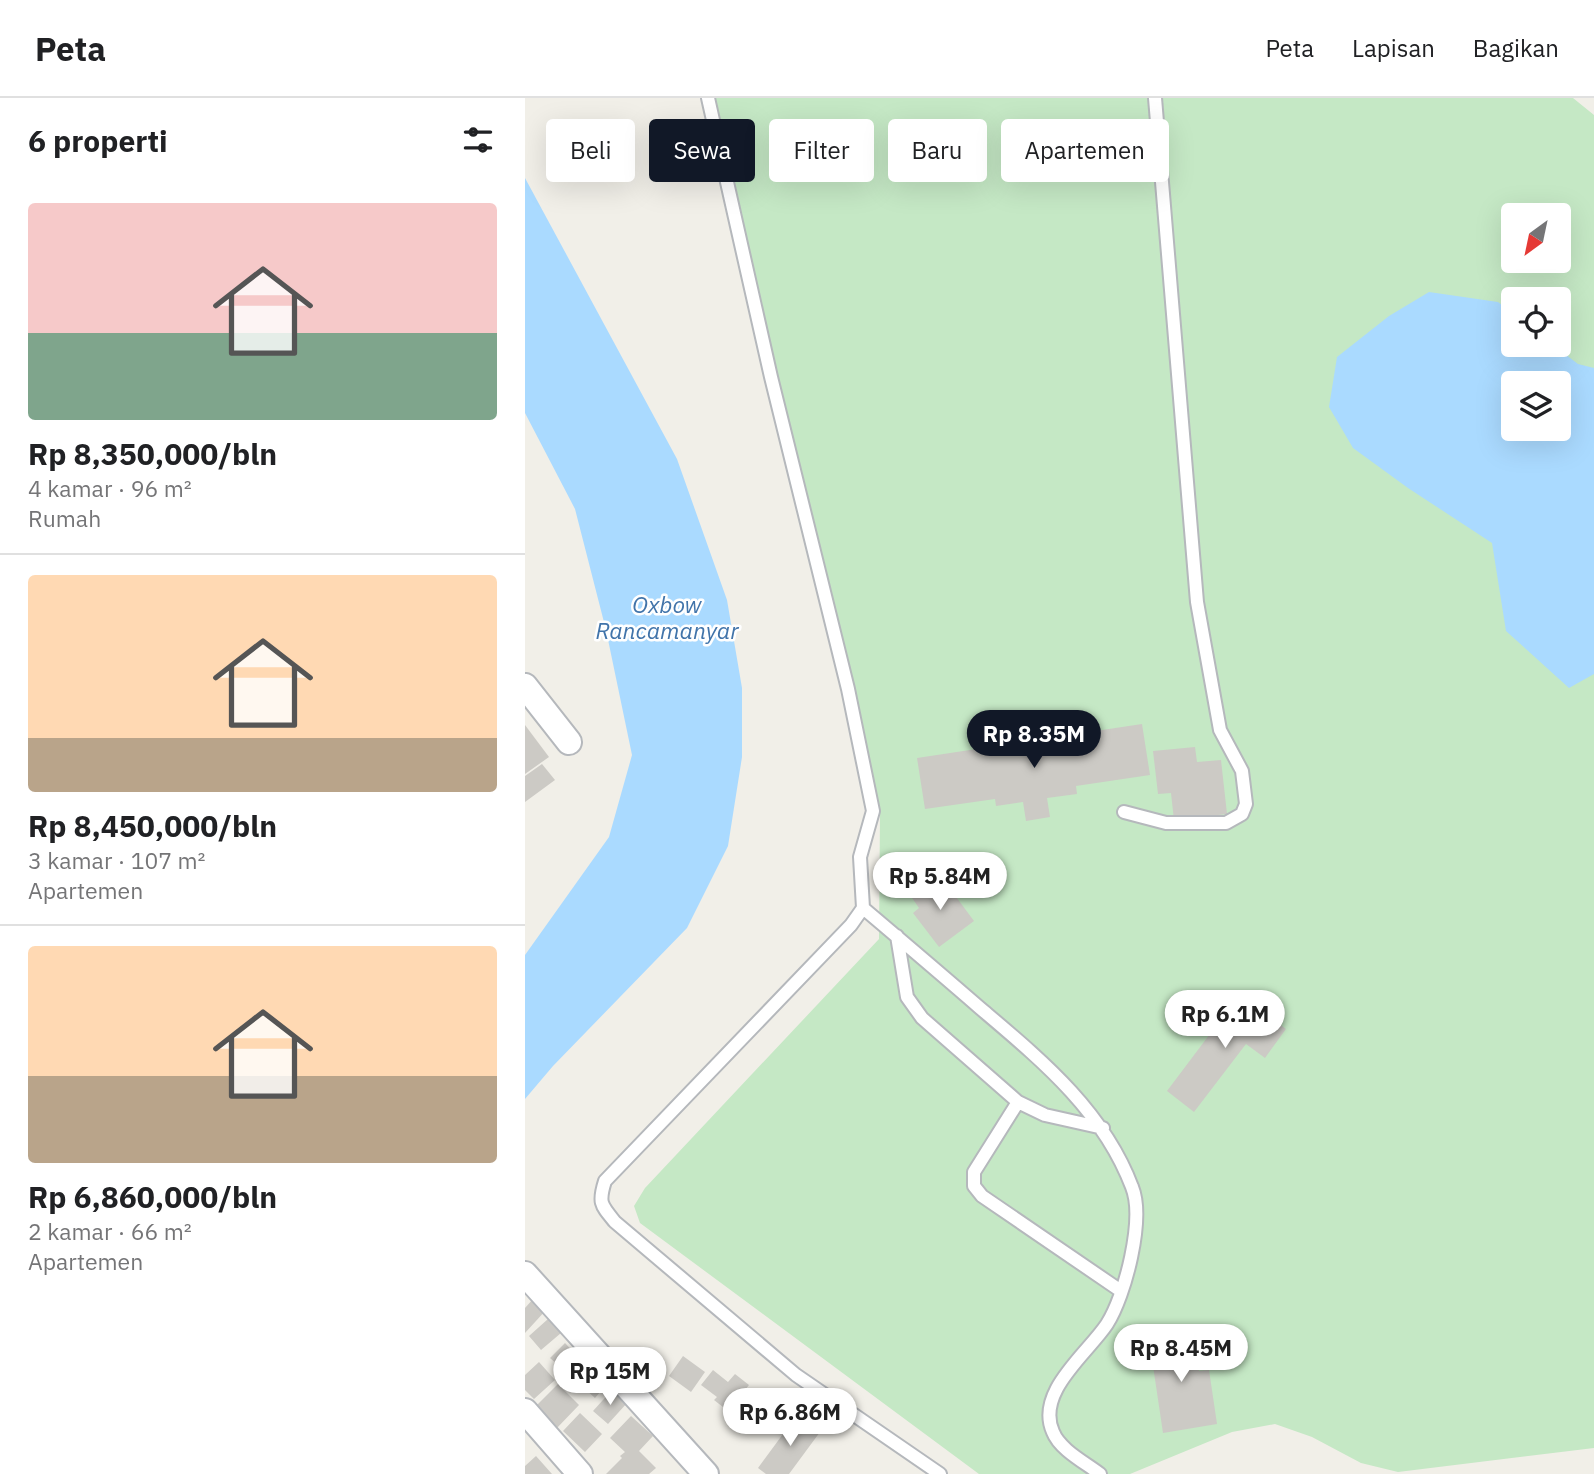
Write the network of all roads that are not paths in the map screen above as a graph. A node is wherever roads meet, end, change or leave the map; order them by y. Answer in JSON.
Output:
{"nodes":[{"id":1,"x":708,"y":98,"type":"edge"},
{"id":2,"x":1155,"y":98,"type":"edge"},
{"id":3,"x":525,"y":686,"type":"edge"},
{"id":4,"x":569,"y":742,"type":"dead end"},
{"id":5,"x":1124,"y":811,"type":"dead end"},
{"id":6,"x":863,"y":908,"type":"junction"},
{"id":7,"x":897,"y":936,"type":"junction"},
{"id":8,"x":1018,"y":1102,"type":"junction"},
{"id":9,"x":1103,"y":1128,"type":"junction"},
{"id":10,"x":525,"y":1274,"type":"edge"},
{"id":11,"x":1121,"y":1291,"type":"junction"},
{"id":12,"x":525,"y":1411,"type":"edge"},
{"id":13,"x":580,"y":1474,"type":"edge"},
{"id":14,"x":706,"y":1474,"type":"edge"},
{"id":15,"x":940,"y":1474,"type":"edge"},
{"id":16,"x":1100,"y":1474,"type":"edge"}],
"edges":[{"from":1,"to":6,"type":"lane"},
{"from":2,"to":5,"type":"lane"},
{"from":3,"to":4,"type":"street"},
{"from":6,"to":7,"type":"lane"},
{"from":6,"to":15,"type":"lane"},
{"from":7,"to":8,"type":"lane"},
{"from":7,"to":9,"type":"lane"},
{"from":8,"to":9,"type":"lane"},
{"from":8,"to":11,"type":"lane"},
{"from":9,"to":11,"type":"lane"},
{"from":10,"to":14,"type":"street"},
{"from":11,"to":16,"type":"lane"},
{"from":12,"to":13,"type":"street"}]}
